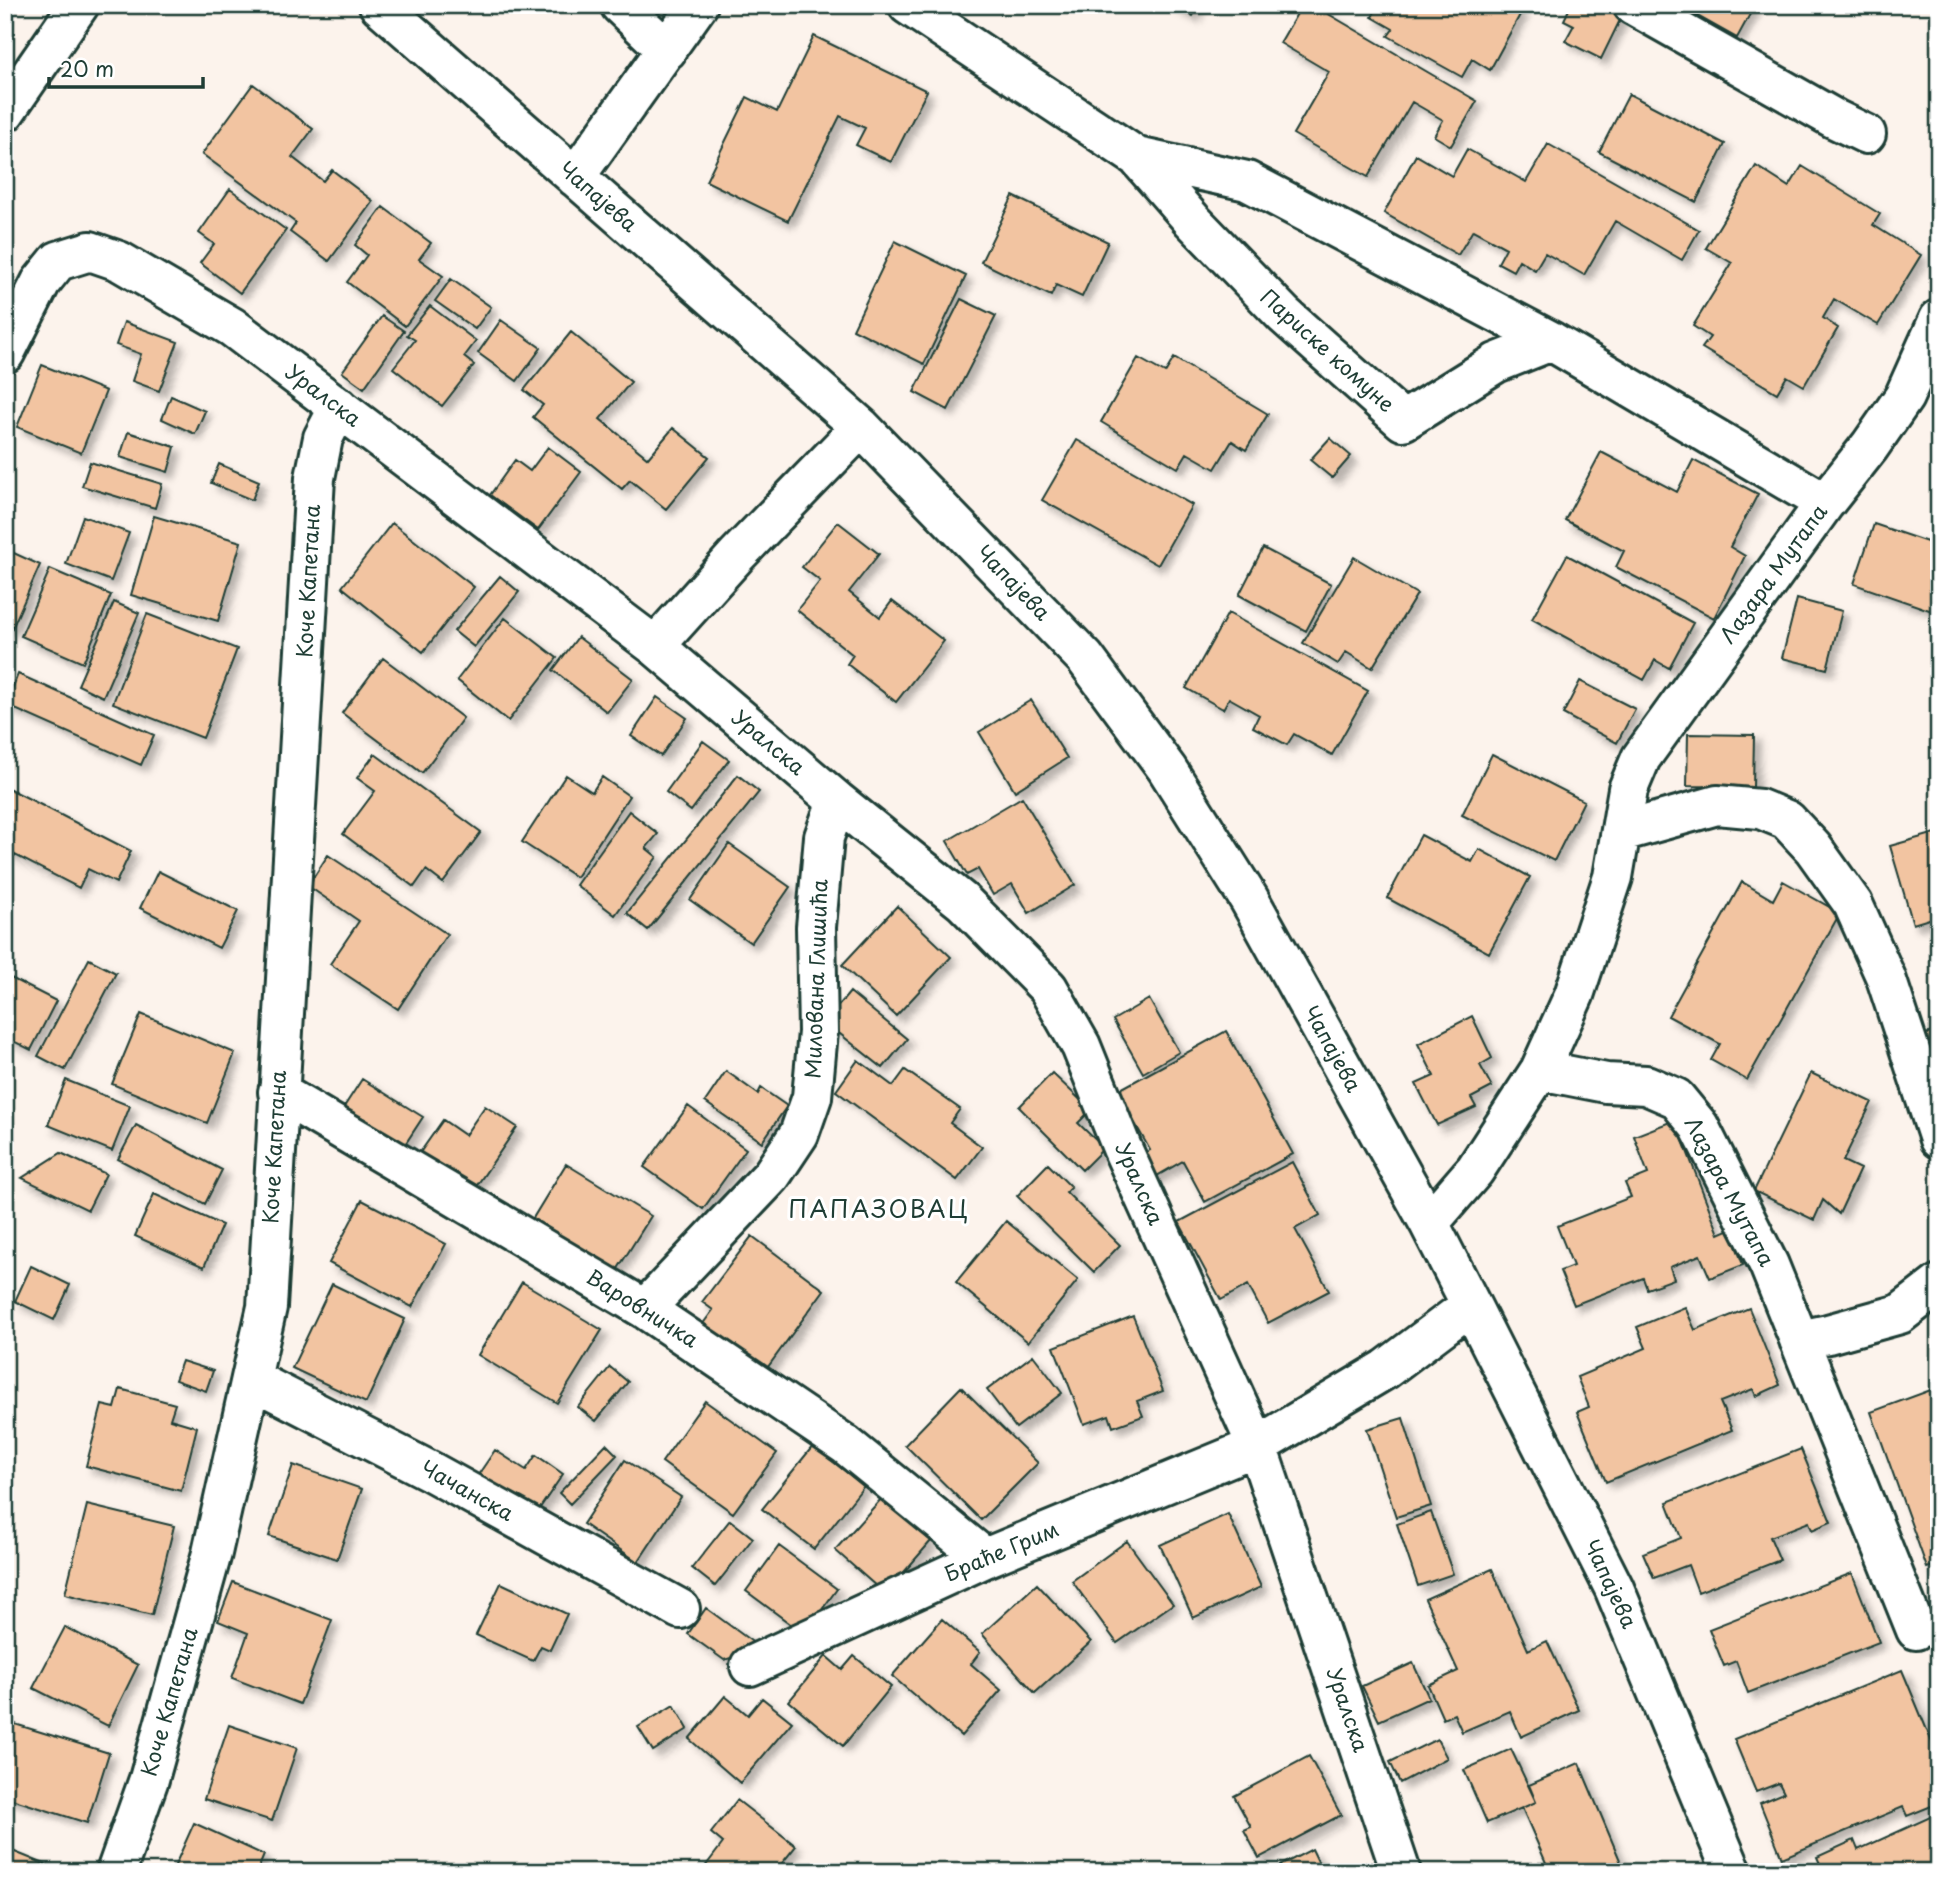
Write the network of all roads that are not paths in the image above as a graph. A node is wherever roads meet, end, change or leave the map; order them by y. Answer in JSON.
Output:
{"nodes":[{"id":1,"x":79,"y":5,"type":"edge"},
{"id":2,"x":379,"y":5,"type":"edge"},
{"id":3,"x":620,"y":5,"type":"edge"},
{"id":4,"x":698,"y":5,"type":"edge"},
{"id":5,"x":908,"y":5,"type":"edge"},
{"id":6,"x":1633,"y":5,"type":"edge"},
{"id":7,"x":667,"y":50,"type":"junction"},
{"id":8,"x":5,"y":112,"type":"edge"},
{"id":9,"x":1866,"y":134,"type":"dead end"},
{"id":10,"x":1138,"y":157,"type":"junction"},
{"id":11,"x":575,"y":177,"type":"junction"},
{"id":12,"x":1939,"y":320,"type":"edge"},
{"id":13,"x":1551,"y":341,"type":"junction"},
{"id":14,"x":5,"y":353,"type":"edge"},
{"id":15,"x":338,"y":407,"type":"junction"},
{"id":16,"x":861,"y":427,"type":"junction"},
{"id":17,"x":1825,"y":503,"type":"junction"},
{"id":18,"x":655,"y":646,"type":"junction"},
{"id":19,"x":837,"y":802,"type":"junction"},
{"id":20,"x":1621,"y":832,"type":"junction"},
{"id":21,"x":1540,"y":1070,"type":"junction"},
{"id":22,"x":278,"y":1092,"type":"junction"},
{"id":23,"x":1939,"y":1139,"type":"edge"},
{"id":24,"x":1429,"y":1223,"type":"junction"},
{"id":25,"x":1939,"y":1284,"type":"edge"},
{"id":26,"x":1471,"y":1305,"type":"junction"},
{"id":27,"x":645,"y":1309,"type":"junction"},
{"id":28,"x":1799,"y":1339,"type":"junction"},
{"id":29,"x":251,"y":1379,"type":"junction"},
{"id":30,"x":1257,"y":1446,"type":"junction"},
{"id":31,"x":985,"y":1558,"type":"junction"},
{"id":32,"x":680,"y":1609,"type":"dead end"},
{"id":33,"x":1916,"y":1630,"type":"dead end"},
{"id":34,"x":750,"y":1666,"type":"dead end"},
{"id":35,"x":116,"y":1872,"type":"edge"},
{"id":36,"x":1401,"y":1872,"type":"edge"},
{"id":37,"x":1732,"y":1872,"type":"edge"}],
"edges":[{"from":1,"to":8,"type":"street"},
{"from":2,"to":11,"type":"street","name":"Чапајева"},
{"from":3,"to":7,"type":"street"},
{"from":4,"to":7,"type":"street"},
{"from":5,"to":10,"type":"street","name":"Париске комуне"},
{"from":6,"to":9,"type":"street"},
{"from":7,"to":11,"type":"street"},
{"from":10,"to":13,"type":"street","name":"Париске комуне"},
{"from":10,"to":13,"type":"street","name":"Париске комуне"},
{"from":11,"to":16,"type":"street","name":"Чапајева"},
{"from":12,"to":17,"type":"street","name":"Лазара Мутапа"},
{"from":13,"to":17,"type":"street","name":"Париске комуне"},
{"from":14,"to":15,"type":"street","name":"Уралска"},
{"from":15,"to":18,"type":"street","name":"Уралска"},
{"from":15,"to":22,"type":"street","name":"Коче Капетана"},
{"from":16,"to":18,"type":"street"},
{"from":16,"to":24,"type":"street","name":"Чапајева"},
{"from":17,"to":20,"type":"street","name":"Лазара Мутапа"},
{"from":18,"to":19,"type":"street","name":"Уралска"},
{"from":19,"to":27,"type":"street","name":"Милована Глишића"},
{"from":19,"to":30,"type":"street","name":"Уралска"},
{"from":20,"to":21,"type":"street","name":"Лазара Мутапа"},
{"from":20,"to":23,"type":"street"},
{"from":21,"to":24,"type":"street","name":"Лазара Мутапа"},
{"from":21,"to":28,"type":"street","name":"Лазара Мутапа"},
{"from":22,"to":27,"type":"street","name":"Варовничка"},
{"from":22,"to":29,"type":"street","name":"Коче Капетана"},
{"from":24,"to":26,"type":"street","name":"Чапајева"},
{"from":25,"to":28,"type":"street"},
{"from":26,"to":30,"type":"street"},
{"from":26,"to":37,"type":"street","name":"Чапајева"},
{"from":27,"to":31,"type":"street","name":"Варовничка"},
{"from":28,"to":33,"type":"street","name":"Лазара Мутапа"},
{"from":29,"to":32,"type":"street","name":"Чачанска"},
{"from":29,"to":35,"type":"street","name":"Коче Капетана"},
{"from":30,"to":31,"type":"street","name":"Браће Грим"},
{"from":30,"to":36,"type":"street","name":"Уралска"},
{"from":31,"to":34,"type":"street","name":"Браће Грим"}]}
